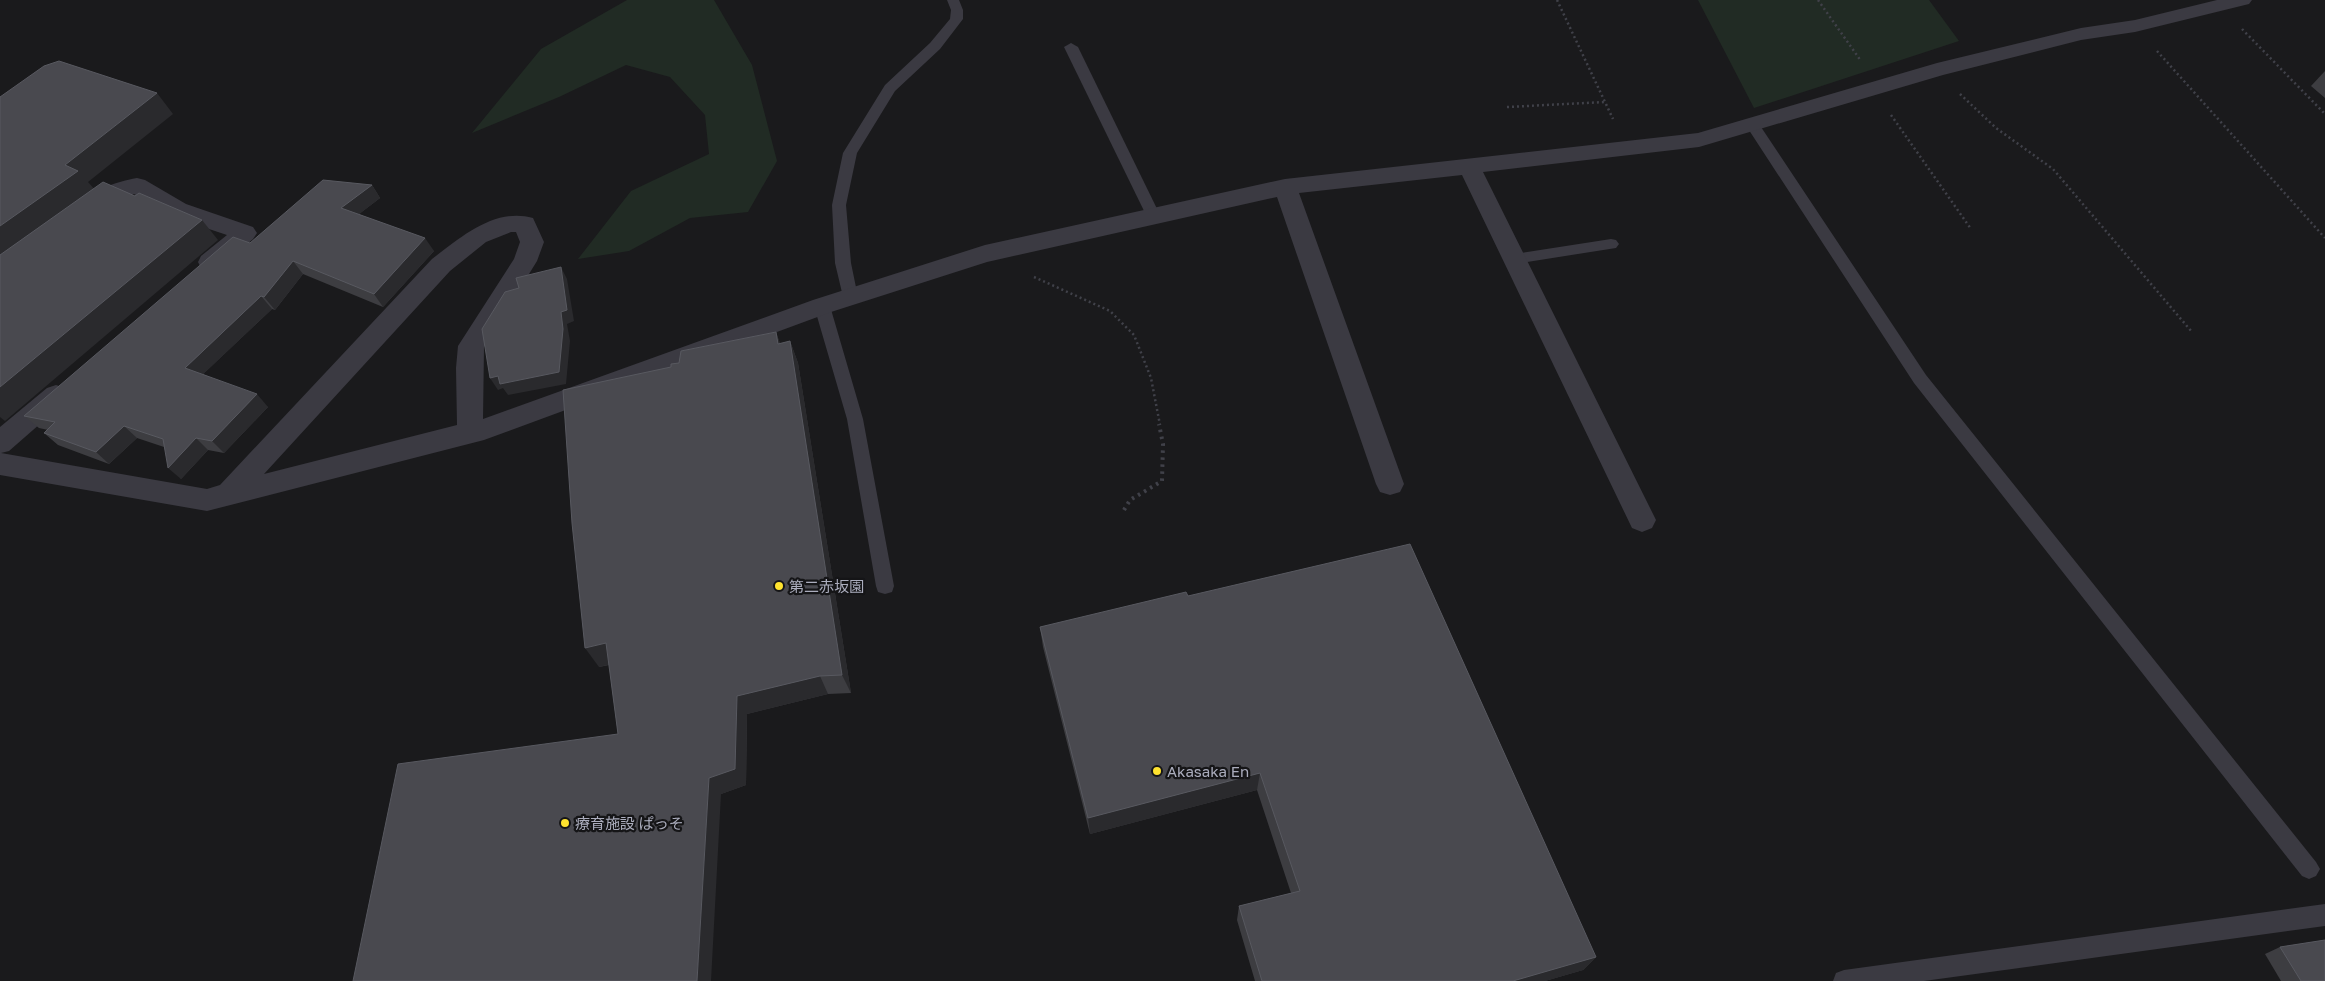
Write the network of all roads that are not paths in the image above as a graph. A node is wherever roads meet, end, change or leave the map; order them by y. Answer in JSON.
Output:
{"nodes":[{"id":1,"x":953,"y":0,"type":"edge"},
{"id":2,"x":2231,"y":3,"type":"edge"},
{"id":3,"x":1071,"y":47,"type":"dead end"},
{"id":4,"x":1752,"y":124,"type":"junction"},
{"id":5,"x":1469,"y":166,"type":"junction"},
{"id":6,"x":1286,"y":187,"type":"junction"},
{"id":7,"x":1154,"y":216,"type":"junction"},
{"id":8,"x":70,"y":224,"type":"edge"},
{"id":9,"x":1611,"y":244,"type":"dead end"},
{"id":10,"x":1514,"y":259,"type":"junction"},
{"id":11,"x":193,"y":277,"type":"edge"},
{"id":12,"x":850,"y":297,"type":"junction"},
{"id":13,"x":822,"y":306,"type":"junction"},
{"id":14,"x":74,"y":379,"type":"edge"},
{"id":15,"x":470,"y":433,"type":"junction"},
{"id":16,"x":0,"y":443,"type":"edge"},
{"id":17,"x":0,"y":464,"type":"edge"},
{"id":18,"x":1390,"y":484,"type":"dead end"},
{"id":19,"x":229,"y":494,"type":"junction"},
{"id":20,"x":1642,"y":520,"type":"dead end"},
{"id":21,"x":885,"y":586,"type":"dead end"},
{"id":22,"x":2309,"y":869,"type":"dead end"},
{"id":23,"x":2325,"y":915,"type":"edge"},
{"id":24,"x":1844,"y":981,"type":"edge"}],
"edges":[{"from":1,"to":12,"type":"lane"},
{"from":2,"to":4,"type":"street"},
{"from":3,"to":7,"type":"lane"},
{"from":4,"to":5,"type":"street"},
{"from":4,"to":22,"type":"lane"},
{"from":5,"to":6,"type":"street"},
{"from":5,"to":10,"type":"street"},
{"from":6,"to":7,"type":"street"},
{"from":6,"to":18,"type":"street"},
{"from":7,"to":12,"type":"street"},
{"from":8,"to":11,"type":"street"},
{"from":9,"to":10,"type":"lane"},
{"from":10,"to":20,"type":"street"},
{"from":12,"to":13,"type":"street"},
{"from":13,"to":15,"type":"street"},
{"from":13,"to":21,"type":"lane"},
{"from":14,"to":16,"type":"street"},
{"from":15,"to":19,"type":"street"},
{"from":15,"to":19,"type":"street"},
{"from":17,"to":19,"type":"street"},
{"from":23,"to":24,"type":"lane"}]}
